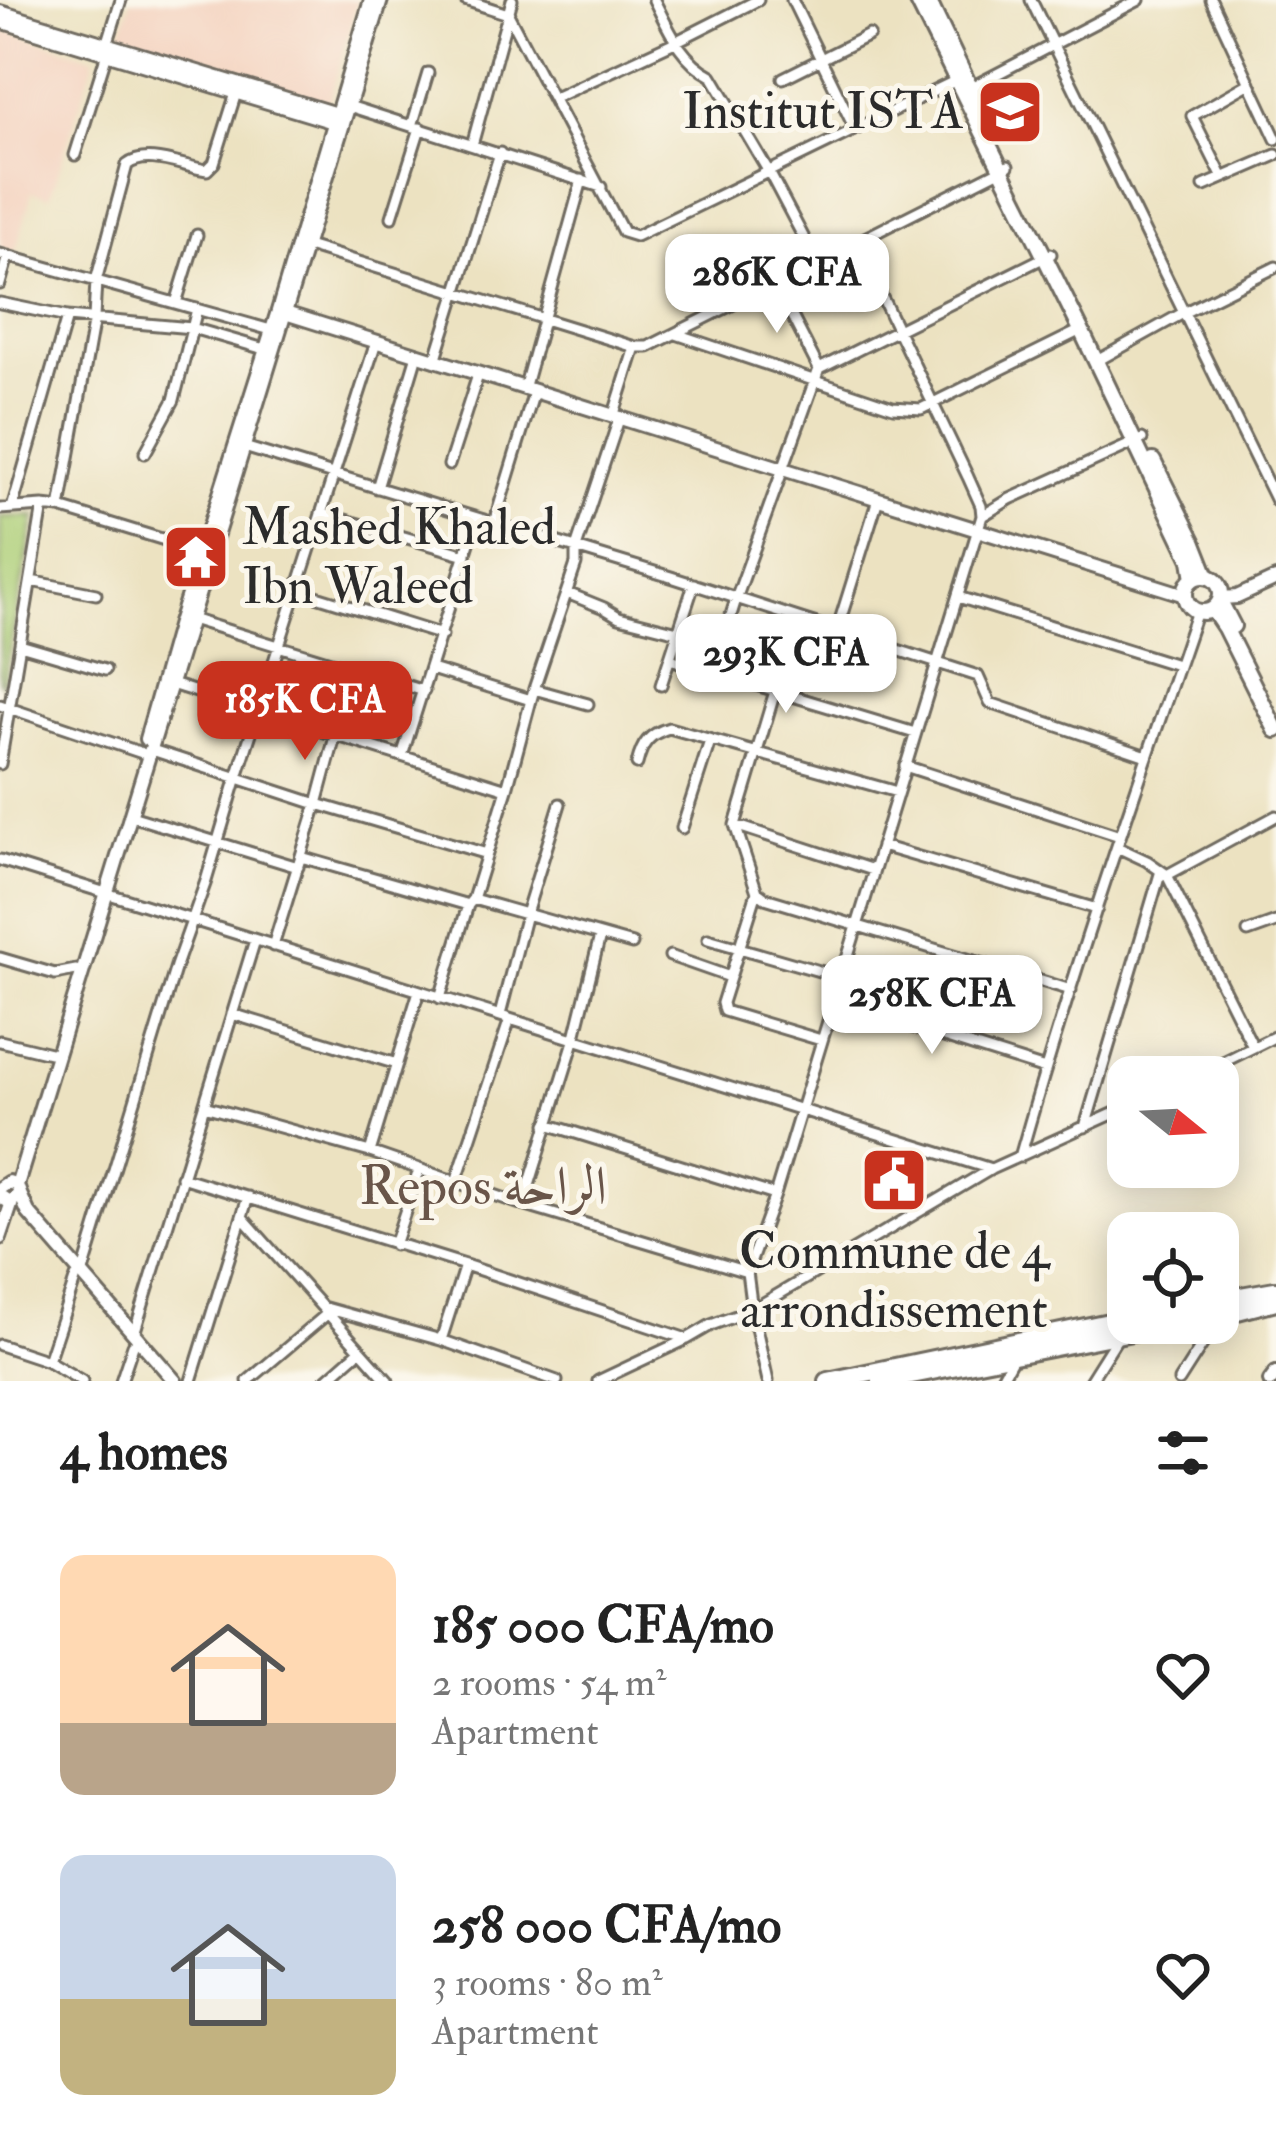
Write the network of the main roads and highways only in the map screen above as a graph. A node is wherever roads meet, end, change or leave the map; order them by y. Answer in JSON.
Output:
{"nodes":[{"id":1,"x":917,"y":0,"type":"edge"},
{"id":2,"x":928,"y":0,"type":"edge"},
{"id":3,"x":964,"y":84,"type":"junction"},
{"id":4,"x":1048,"y":256,"type":"junction"},
{"id":5,"x":1099,"y":360,"type":"junction"},
{"id":6,"x":1200,"y":577,"type":"junction"},
{"id":7,"x":1213,"y":605,"type":"junction"},
{"id":8,"x":1256,"y":680,"type":"junction"},
{"id":9,"x":1276,"y":710,"type":"edge"},
{"id":10,"x":1276,"y":730,"type":"edge"},
{"id":11,"x":1276,"y":1286,"type":"edge"},
{"id":12,"x":1241,"y":1302,"type":"joint"},
{"id":13,"x":1276,"y":1304,"type":"edge"},
{"id":14,"x":1107,"y":1328,"type":"edge"},
{"id":15,"x":1107,"y":1330,"type":"edge"},
{"id":16,"x":828,"y":1381,"type":"edge"},
{"id":17,"x":881,"y":1381,"type":"edge"}],
"edges":[{"from":1,"to":3,"type":"main road"},
{"from":2,"to":3,"type":"main road"},
{"from":3,"to":4,"type":"main road"},
{"from":4,"to":5,"type":"main road"},
{"from":4,"to":5,"type":"main road"},
{"from":5,"to":6,"type":"main road"},
{"from":6,"to":7,"type":"main road"},
{"from":6,"to":7,"type":"main road"},
{"from":7,"to":8,"type":"main road"},
{"from":8,"to":9,"type":"main road"},
{"from":8,"to":10,"type":"main road"},
{"from":11,"to":12,"type":"highway"},
{"from":12,"to":13,"type":"highway"},
{"from":14,"to":16,"type":"highway"},
{"from":15,"to":17,"type":"highway"}]}
